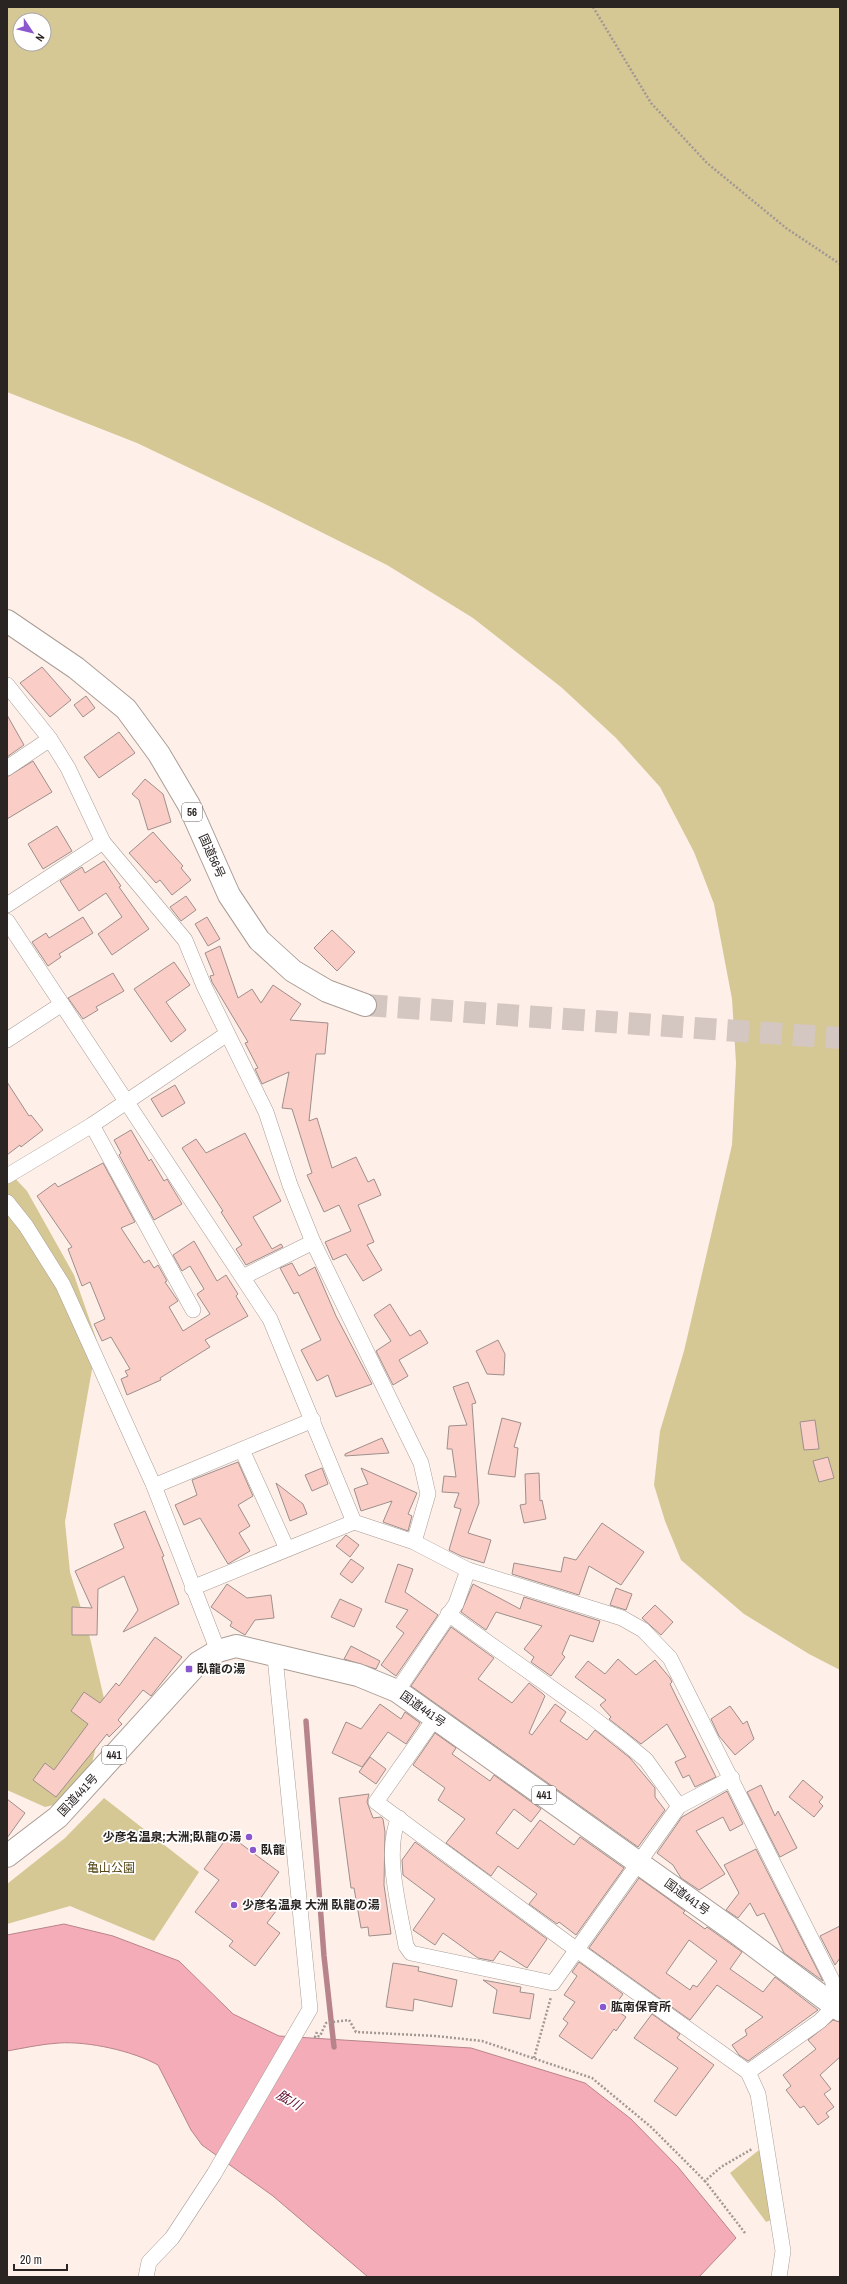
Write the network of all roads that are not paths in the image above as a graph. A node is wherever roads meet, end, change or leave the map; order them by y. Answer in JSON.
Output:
{"nodes":[{"id":1,"x":7,"y":622,"type":"edge"},
{"id":2,"x":7,"y":685,"type":"edge"},
{"id":3,"x":50,"y":739,"type":"junction"},
{"id":4,"x":7,"y":768,"type":"edge"},
{"id":5,"x":103,"y":842,"type":"junction"},
{"id":6,"x":7,"y":905,"type":"edge"},
{"id":7,"x":7,"y":921,"type":"edge"},
{"id":8,"x":62,"y":1004,"type":"junction"},
{"id":9,"x":365,"y":1005,"type":"tunnel mouth"},
{"id":10,"x":228,"y":1034,"type":"junction"},
{"id":11,"x":7,"y":1040,"type":"edge"},
{"id":12,"x":126,"y":1101,"type":"junction"},
{"id":13,"x":92,"y":1125,"type":"junction"},
{"id":14,"x":7,"y":1176,"type":"edge"},
{"id":15,"x":7,"y":1202,"type":"edge"},
{"id":16,"x":313,"y":1242,"type":"junction"},
{"id":17,"x":243,"y":1278,"type":"junction"},
{"id":18,"x":193,"y":1310,"type":"dead end"},
{"id":19,"x":312,"y":1420,"type":"junction"},
{"id":20,"x":242,"y":1450,"type":"junction"},
{"id":21,"x":154,"y":1486,"type":"junction"},
{"id":22,"x":354,"y":1522,"type":"junction"},
{"id":23,"x":414,"y":1542,"type":"junction"},
{"id":24,"x":287,"y":1549,"type":"junction"},
{"id":25,"x":468,"y":1570,"type":"junction"},
{"id":26,"x":192,"y":1588,"type":"junction"},
{"id":27,"x":448,"y":1614,"type":"junction"},
{"id":28,"x":218,"y":1651,"type":"junction"},
{"id":29,"x":275,"y":1657,"type":"junction"},
{"id":30,"x":397,"y":1691,"type":"junction"},
{"id":31,"x":436,"y":1718,"type":"junction"},
{"id":32,"x":732,"y":1778,"type":"junction"},
{"id":33,"x":679,"y":1806,"type":"junction"},
{"id":34,"x":399,"y":1818,"type":"junction"},
{"id":35,"x":7,"y":1856,"type":"edge"},
{"id":36,"x":640,"y":1863,"type":"junction"},
{"id":37,"x":577,"y":1950,"type":"junction"},
{"id":38,"x":837,"y":2008,"type":"edge"},
{"id":39,"x":748,"y":2072,"type":"junction"},
{"id":40,"x":146,"y":2277,"type":"edge"},
{"id":41,"x":780,"y":2277,"type":"edge"}],
"edges":[{"from":1,"to":9,"type":"highway","name":"国道56号","number":"56"},
{"from":2,"to":3,"type":"street"},
{"from":3,"to":4,"type":"street"},
{"from":3,"to":5,"type":"street"},
{"from":5,"to":6,"type":"street"},
{"from":5,"to":10,"type":"street"},
{"from":7,"to":8,"type":"street"},
{"from":8,"to":11,"type":"street"},
{"from":8,"to":12,"type":"street"},
{"from":10,"to":12,"type":"street"},
{"from":10,"to":16,"type":"street"},
{"from":12,"to":13,"type":"street"},
{"from":12,"to":17,"type":"street"},
{"from":13,"to":14,"type":"street"},
{"from":13,"to":18,"type":"street"},
{"from":15,"to":21,"type":"street"},
{"from":16,"to":17,"type":"street"},
{"from":16,"to":23,"type":"street"},
{"from":17,"to":19,"type":"street"},
{"from":19,"to":20,"type":"street"},
{"from":19,"to":22,"type":"street"},
{"from":20,"to":21,"type":"street"},
{"from":20,"to":24,"type":"street"},
{"from":21,"to":26,"type":"street"},
{"from":22,"to":23,"type":"street"},
{"from":22,"to":24,"type":"street"},
{"from":23,"to":25,"type":"street"},
{"from":24,"to":26,"type":"street"},
{"from":25,"to":27,"type":"street"},
{"from":25,"to":32,"type":"street"},
{"from":26,"to":28,"type":"street"},
{"from":27,"to":30,"type":"street"},
{"from":27,"to":33,"type":"street"},
{"from":28,"to":29,"type":"highway","name":"国道441号","number":"441"},
{"from":28,"to":35,"type":"highway","name":"国道441号","number":"441"},
{"from":29,"to":30,"type":"highway","name":"国道441号","number":"441"},
{"from":29,"to":40,"type":"street"},
{"from":30,"to":31,"type":"highway","name":"国道441号","number":"441"},
{"from":31,"to":34,"type":"street"},
{"from":31,"to":36,"type":"highway","name":"国道441号","number":"441"},
{"from":32,"to":33,"type":"street"},
{"from":32,"to":38,"type":"street"},
{"from":33,"to":36,"type":"street"},
{"from":34,"to":37,"type":"street"},
{"from":34,"to":37,"type":"street"},
{"from":36,"to":37,"type":"street"},
{"from":36,"to":38,"type":"highway","name":"国道441号","number":"441"},
{"from":37,"to":39,"type":"street"},
{"from":38,"to":39,"type":"street"},
{"from":39,"to":41,"type":"street"}]}
